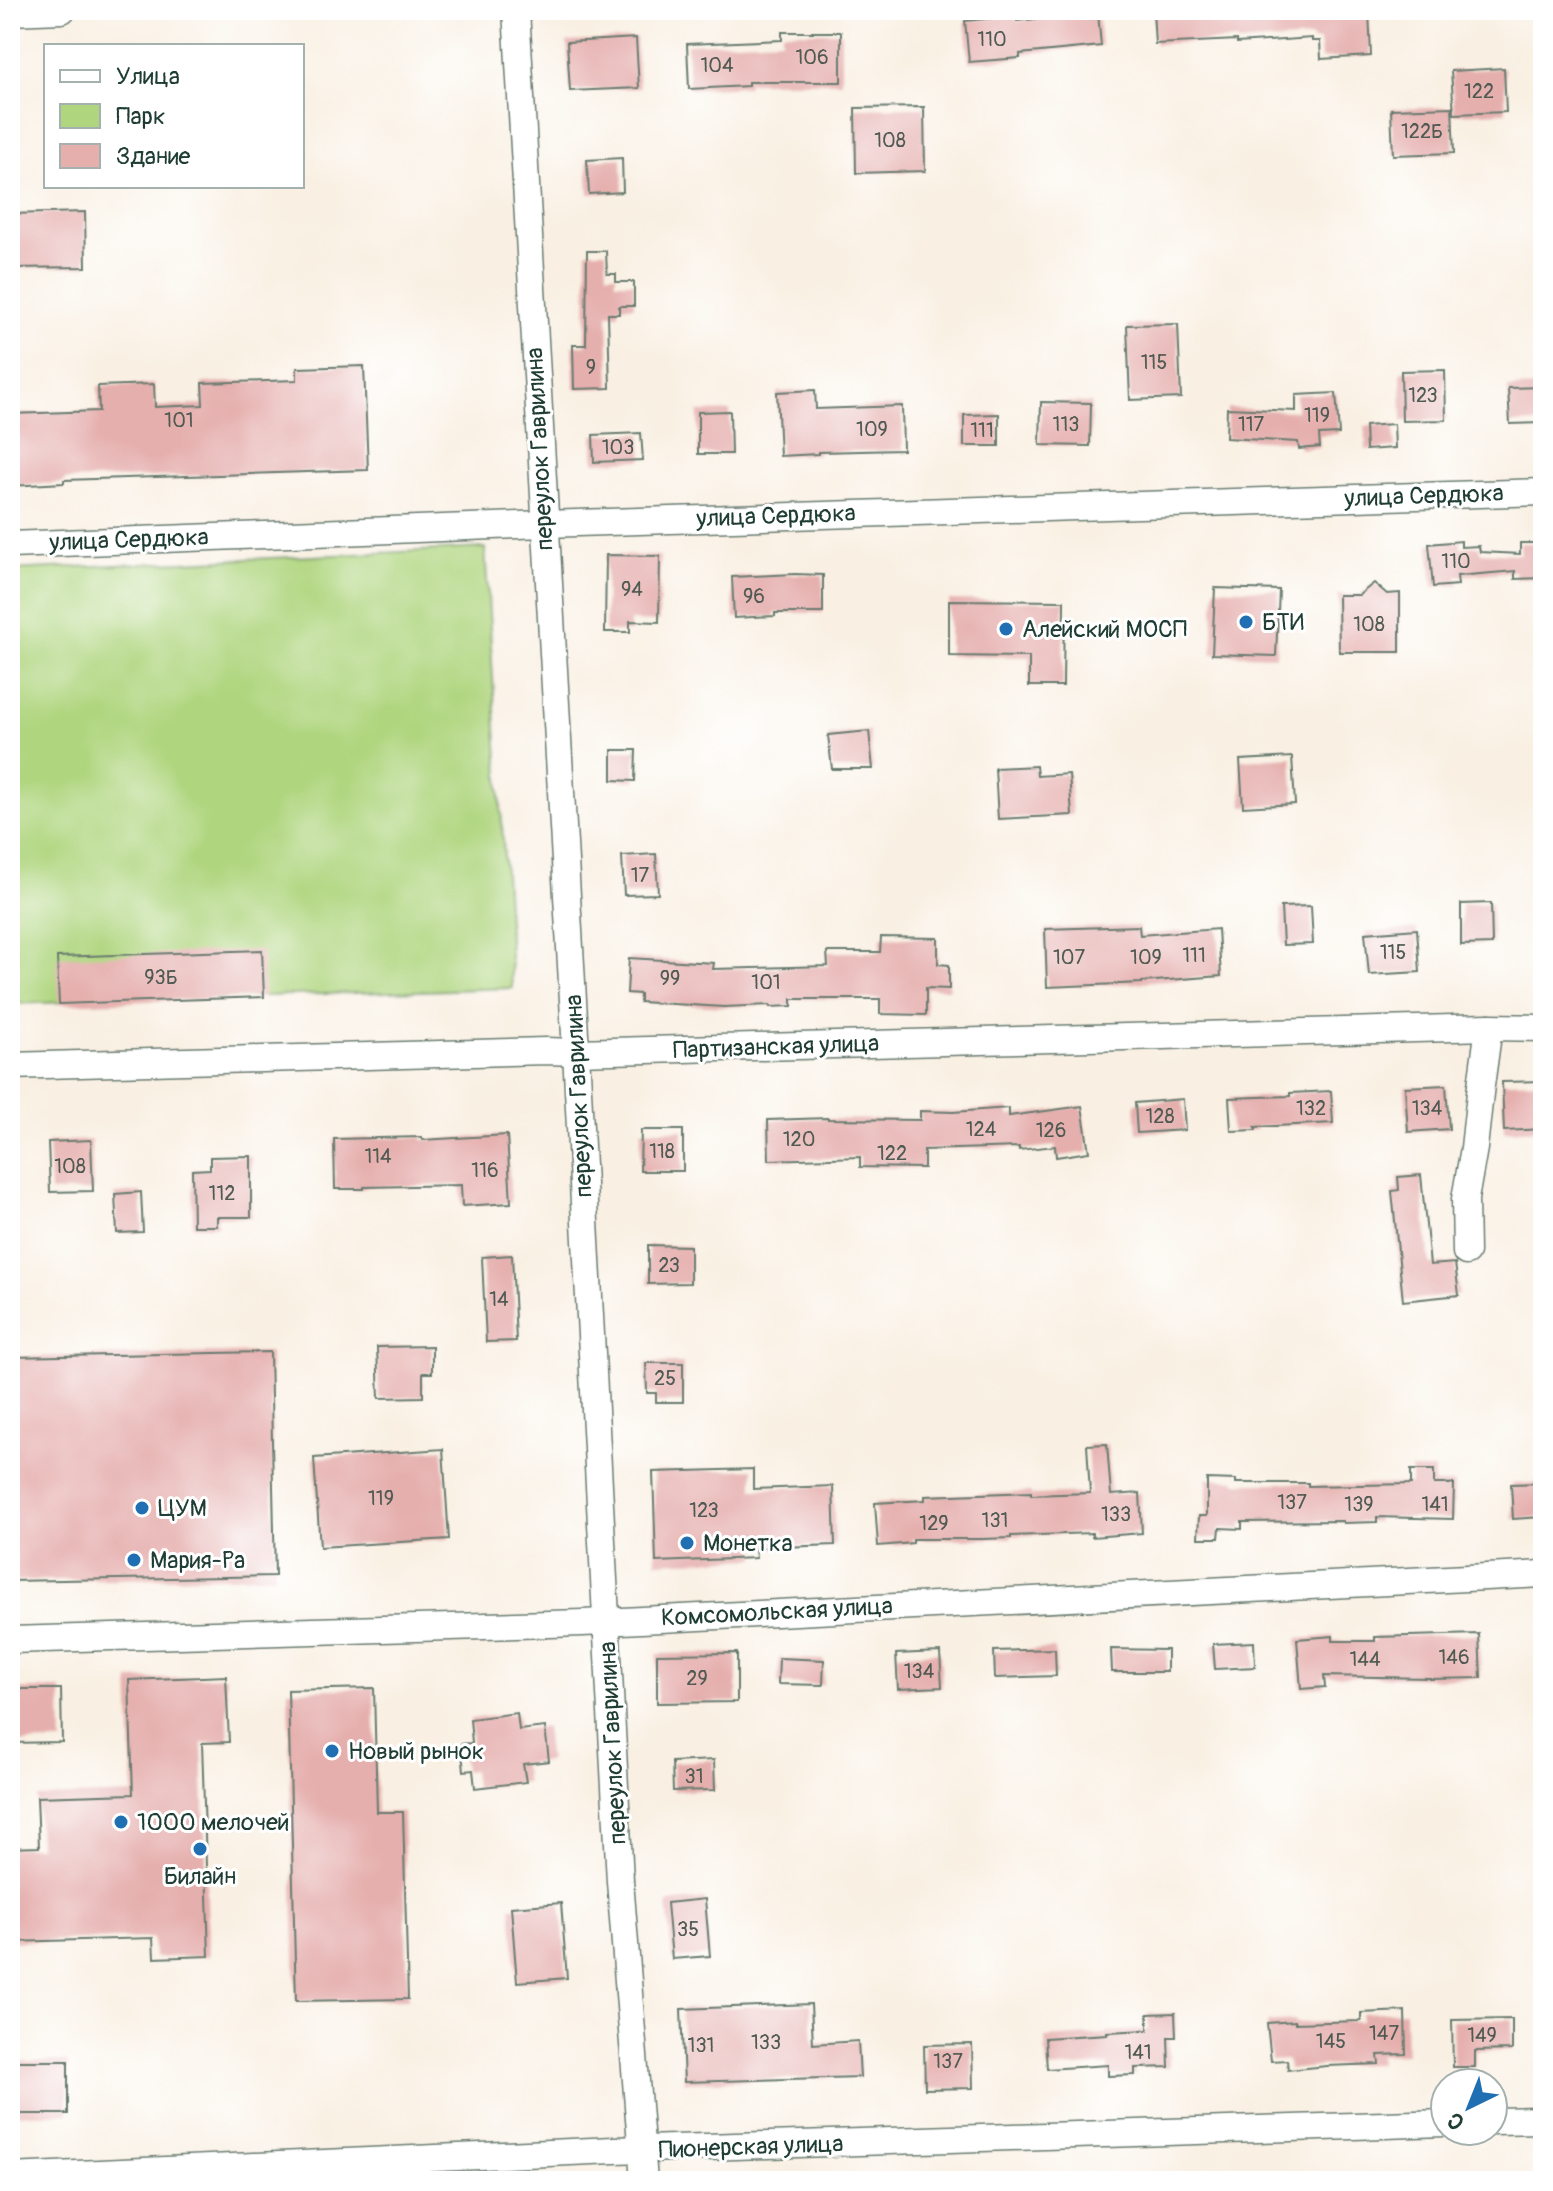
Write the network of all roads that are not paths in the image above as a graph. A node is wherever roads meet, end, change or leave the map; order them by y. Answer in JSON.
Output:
{"nodes":[{"id":1,"x":62,"y":10,"type":"edge"},
{"id":2,"x":516,"y":10,"type":"edge"},
{"id":3,"x":10,"y":12,"type":"edge"},
{"id":4,"x":1543,"y":492,"type":"edge"},
{"id":5,"x":545,"y":524,"type":"junction"},
{"id":6,"x":10,"y":545,"type":"edge"},
{"id":7,"x":1489,"y":1027,"type":"junction"},
{"id":8,"x":1543,"y":1028,"type":"edge"},
{"id":9,"x":576,"y":1052,"type":"junction"},
{"id":10,"x":10,"y":1066,"type":"edge"},
{"id":11,"x":1466,"y":1252,"type":"dead end"},
{"id":12,"x":1543,"y":1574,"type":"edge"},
{"id":13,"x":608,"y":1621,"type":"junction"},
{"id":14,"x":10,"y":1640,"type":"edge"},
{"id":15,"x":1543,"y":2120,"type":"edge"},
{"id":16,"x":1509,"y":2121,"type":"edge"},
{"id":17,"x":1429,"y":2124,"type":"edge"},
{"id":18,"x":641,"y":2150,"type":"junction"},
{"id":19,"x":10,"y":2177,"type":"edge"},
{"id":20,"x":644,"y":2181,"type":"edge"}],
"edges":[{"from":1,"to":3,"type":"street"},
{"from":2,"to":5,"type":"street","name":"переулок Гаврилина"},
{"from":4,"to":5,"type":"street","name":"улица Сердюка"},
{"from":5,"to":6,"type":"street","name":"улица Сердюка"},
{"from":5,"to":9,"type":"street","name":"переулок Гаврилина"},
{"from":7,"to":8,"type":"street","name":"Партизанская улица"},
{"from":7,"to":9,"type":"street","name":"Партизанская улица"},
{"from":7,"to":11,"type":"street"},
{"from":9,"to":10,"type":"street","name":"Партизанская улица"},
{"from":9,"to":13,"type":"street","name":"переулок Гаврилина"},
{"from":12,"to":13,"type":"street","name":"Комсомольская улица"},
{"from":13,"to":14,"type":"street","name":"Комсомольская улица"},
{"from":13,"to":18,"type":"street","name":"переулок Гаврилина"},
{"from":15,"to":16,"type":"street"},
{"from":17,"to":18,"type":"street","name":"Пионерская улица"},
{"from":18,"to":19,"type":"street","name":"Пионерская улица"},
{"from":18,"to":20,"type":"street","name":"переулок Гаврилина"}]}
